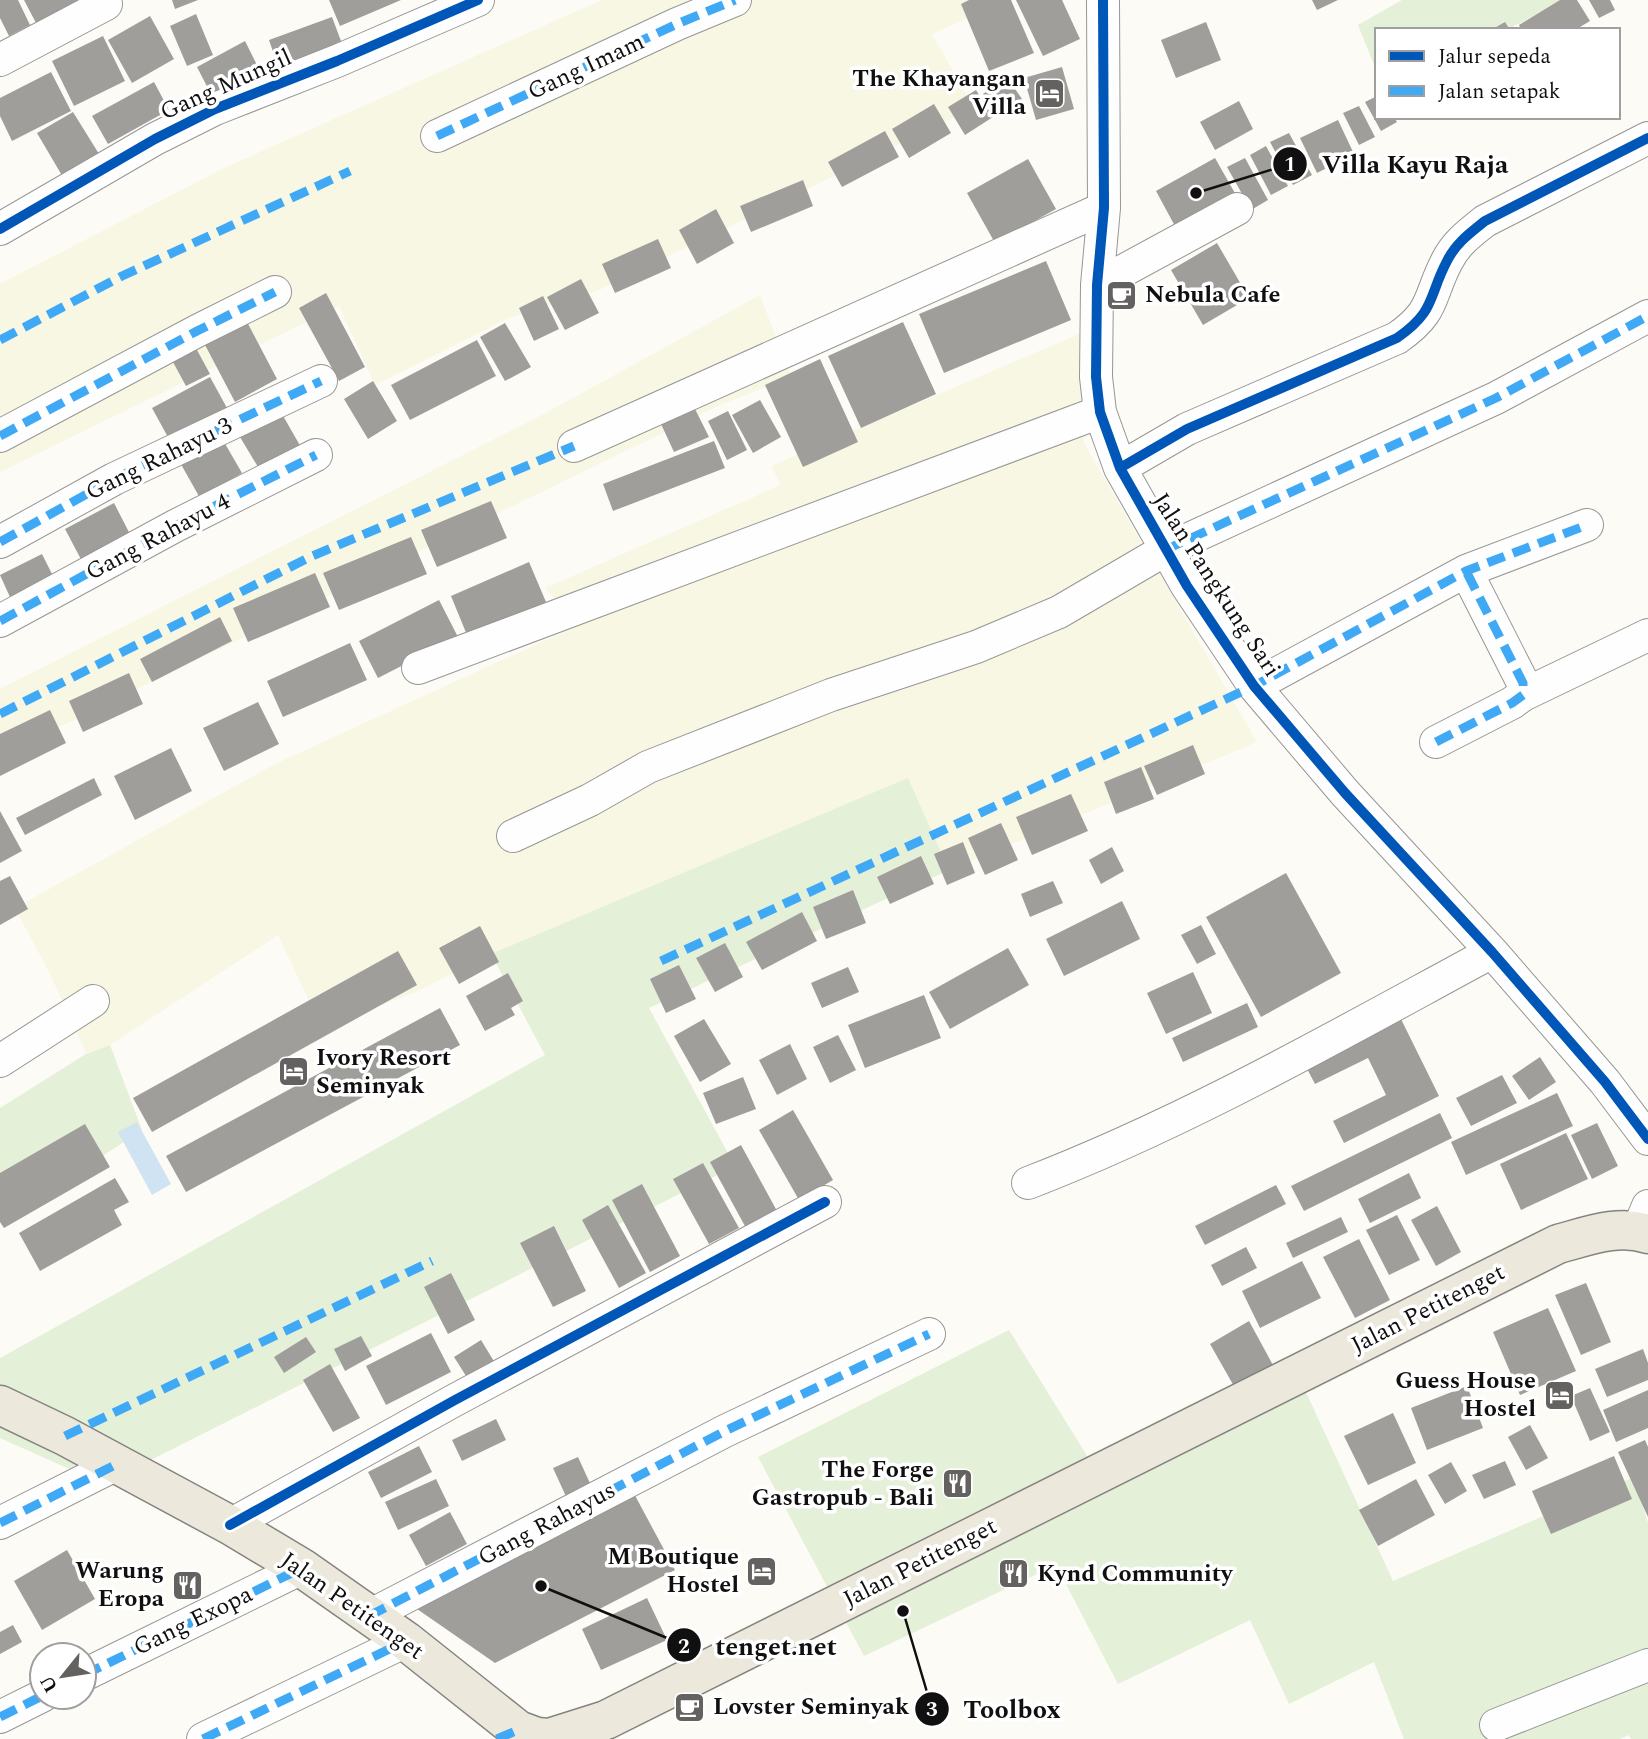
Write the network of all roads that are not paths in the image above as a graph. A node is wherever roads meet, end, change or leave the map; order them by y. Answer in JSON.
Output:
{"nodes":[{"id":1,"x":478,"y":0,"type":"edge"},
{"id":2,"x":735,"y":0,"type":"edge"},
{"id":3,"x":1104,"y":0,"type":"edge"},
{"id":4,"x":106,"y":4,"type":"dead end"},
{"id":5,"x":0,"y":60,"type":"edge"},
{"id":6,"x":437,"y":136,"type":"dead end"},
{"id":7,"x":1648,"y":138,"type":"edge"},
{"id":8,"x":1104,"y":208,"type":"junction"},
{"id":9,"x":1237,"y":209,"type":"dead end"},
{"id":10,"x":0,"y":229,"type":"edge"},
{"id":11,"x":1097,"y":285,"type":"junction"},
{"id":12,"x":275,"y":292,"type":"dead end"},
{"id":13,"x":1648,"y":316,"type":"edge"},
{"id":14,"x":321,"y":381,"type":"dead end"},
{"id":15,"x":1100,"y":412,"type":"junction"},
{"id":16,"x":0,"y":436,"type":"edge"},
{"id":17,"x":575,"y":446,"type":"dead end"},
{"id":18,"x":316,"y":454,"type":"dead end"},
{"id":19,"x":1120,"y":468,"type":"junction"},
{"id":20,"x":1587,"y":525,"type":"dead end"},
{"id":21,"x":0,"y":542,"type":"edge"},
{"id":22,"x":1165,"y":550,"type":"junction"},
{"id":23,"x":1466,"y":571,"type":"junction"},
{"id":24,"x":0,"y":621,"type":"edge"},
{"id":25,"x":1648,"y":635,"type":"edge"},
{"id":26,"x":418,"y":668,"type":"dead end"},
{"id":27,"x":1254,"y":686,"type":"junction"},
{"id":28,"x":1523,"y":695,"type":"junction"},
{"id":29,"x":1436,"y":742,"type":"dead end"},
{"id":30,"x":513,"y":836,"type":"dead end"},
{"id":31,"x":1492,"y":952,"type":"junction"},
{"id":32,"x":93,"y":1001,"type":"dead end"},
{"id":33,"x":0,"y":1061,"type":"edge"},
{"id":34,"x":1648,"y":1138,"type":"edge"},
{"id":35,"x":1028,"y":1183,"type":"dead end"},
{"id":36,"x":825,"y":1202,"type":"dead end"},
{"id":37,"x":1645,"y":1223,"type":"edge"},
{"id":38,"x":929,"y":1334,"type":"dead end"},
{"id":39,"x":2,"y":1407,"type":"edge"},
{"id":40,"x":115,"y":1465,"type":"junction"},
{"id":41,"x":0,"y":1524,"type":"edge"},
{"id":42,"x":230,"y":1525,"type":"junction"},
{"id":43,"x":302,"y":1568,"type":"junction"},
{"id":44,"x":369,"y":1616,"type":"junction"},
{"id":45,"x":406,"y":1641,"type":"junction"},
{"id":46,"x":1648,"y":1665,"type":"edge"},
{"id":47,"x":98,"y":1668,"type":"edge"},
{"id":48,"x":28,"y":1703,"type":"edge"},
{"id":49,"x":0,"y":1717,"type":"edge"},
{"id":50,"x":1496,"y":1725,"type":"dead end"},
{"id":51,"x":522,"y":1736,"type":"edge"},
{"id":52,"x":203,"y":1739,"type":"edge"}],
"edges":[{"from":1,"to":10,"type":"street","name":"Gang Mungil"},
{"from":2,"to":6,"type":"street","name":"Gang Imam"},
{"from":3,"to":8,"type":"street","name":"Jalan Pangkung Sari"},
{"from":4,"to":5,"type":"street"},
{"from":7,"to":19,"type":"street"},
{"from":8,"to":11,"type":"street","name":"Jalan Pangkung Sari"},
{"from":8,"to":17,"type":"street"},
{"from":9,"to":11,"type":"street"},
{"from":11,"to":15,"type":"street","name":"Jalan Pangkung Sari"},
{"from":12,"to":16,"type":"street"},
{"from":13,"to":22,"type":"street"},
{"from":14,"to":21,"type":"street","name":"Gang Rahayu 3"},
{"from":15,"to":19,"type":"street","name":"Jalan Pangkung Sari"},
{"from":15,"to":26,"type":"street"},
{"from":18,"to":24,"type":"street","name":"Gang Rahayu 4"},
{"from":19,"to":22,"type":"street","name":"Jalan Pangkung Sari"},
{"from":20,"to":23,"type":"street"},
{"from":22,"to":27,"type":"street","name":"Jalan Pangkung Sari"},
{"from":22,"to":30,"type":"street"},
{"from":23,"to":27,"type":"street"},
{"from":23,"to":28,"type":"street"},
{"from":25,"to":28,"type":"street"},
{"from":27,"to":31,"type":"street","name":"Jalan Pangkung Sari"},
{"from":28,"to":29,"type":"street"},
{"from":31,"to":34,"type":"street","name":"Jalan Pangkung Sari"},
{"from":31,"to":35,"type":"street"},
{"from":32,"to":33,"type":"street"},
{"from":36,"to":42,"type":"street"},
{"from":37,"to":51,"type":"main road","name":"Jalan Petitenget"},
{"from":38,"to":44,"type":"street","name":"Gang Rahayus"},
{"from":39,"to":40,"type":"main road","name":"Jalan Petitenget"},
{"from":40,"to":41,"type":"street"},
{"from":40,"to":42,"type":"main road","name":"Jalan Petitenget"},
{"from":42,"to":43,"type":"main road","name":"Jalan Petitenget"},
{"from":43,"to":44,"type":"main road","name":"Jalan Petitenget"},
{"from":43,"to":47,"type":"street","name":"Gang Exopa"},
{"from":44,"to":45,"type":"main road","name":"Jalan Petitenget"},
{"from":45,"to":51,"type":"main road","name":"Jalan Petitenget"},
{"from":45,"to":52,"type":"street"},
{"from":46,"to":50,"type":"street"},
{"from":48,"to":49,"type":"street"}]}
